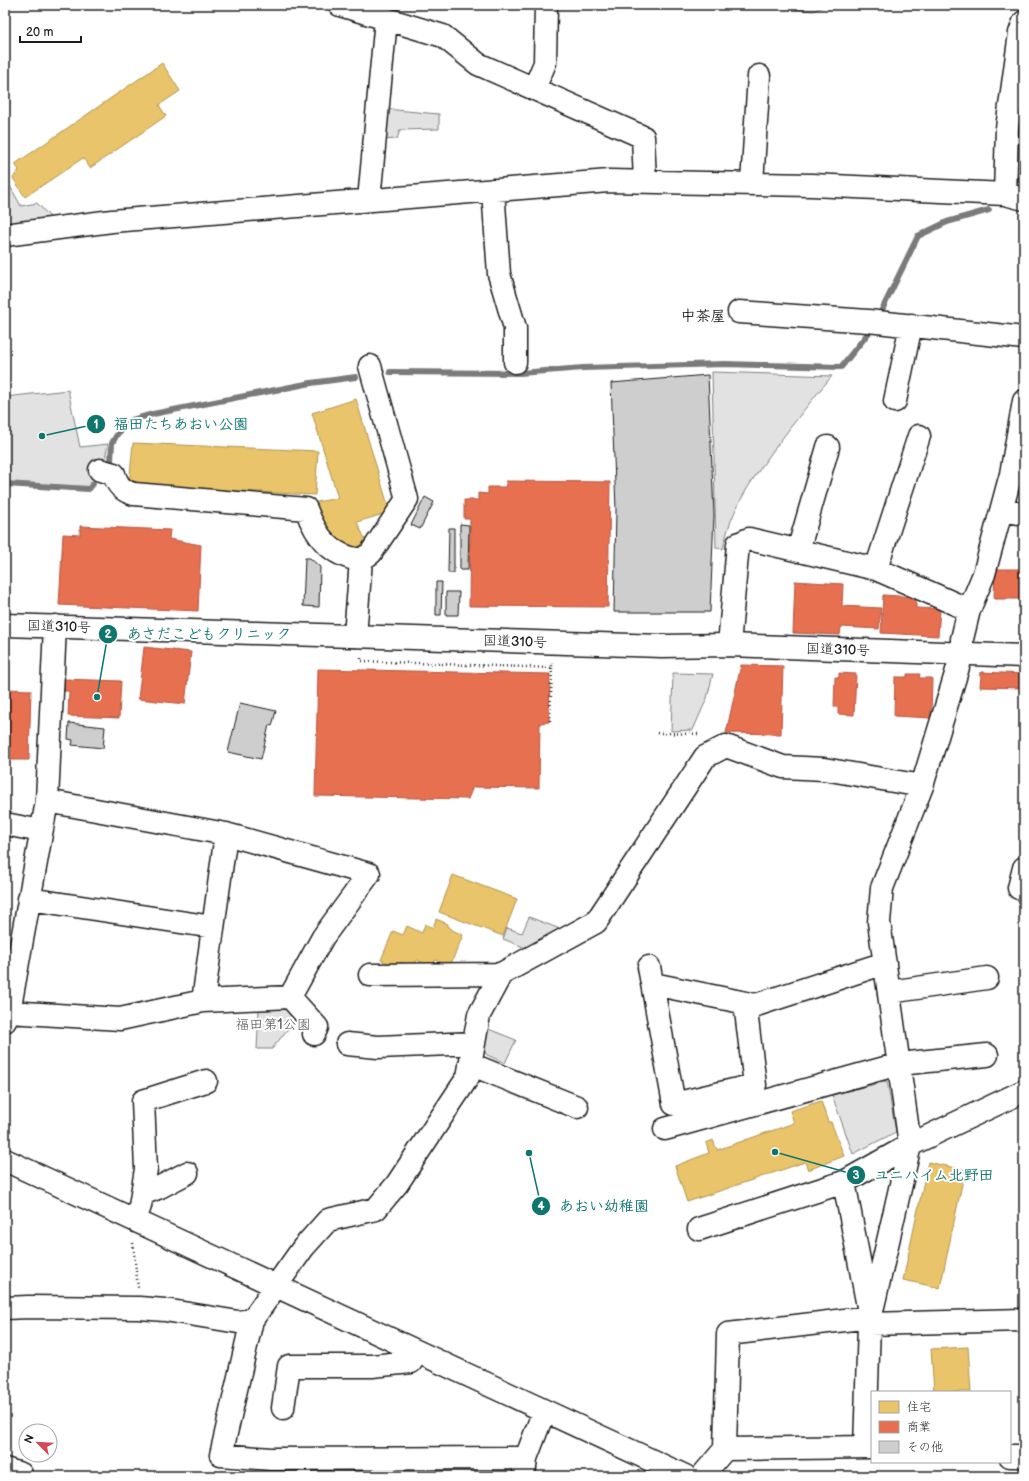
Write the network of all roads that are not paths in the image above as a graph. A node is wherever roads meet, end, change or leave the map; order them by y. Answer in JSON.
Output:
{"nodes":[{"id":1,"x":340,"y":5,"type":"edge"},
{"id":2,"x":546,"y":5,"type":"edge"},
{"id":3,"x":386,"y":19,"type":"junction"},
{"id":4,"x":1024,"y":22,"type":"edge"},
{"id":5,"x":759,"y":76,"type":"dead end"},
{"id":6,"x":534,"y":89,"type":"junction"},
{"id":7,"x":645,"y":181,"type":"junction"},
{"id":8,"x":752,"y":183,"type":"junction"},
{"id":9,"x":493,"y":190,"type":"junction"},
{"id":10,"x":1018,"y":197,"type":"edge"},
{"id":11,"x":369,"y":200,"type":"junction"},
{"id":12,"x":1024,"y":207,"type":"edge"},
{"id":13,"x":5,"y":235,"type":"edge"},
{"id":14,"x":739,"y":312,"type":"dead end"},
{"id":15,"x":911,"y":325,"type":"junction"},
{"id":16,"x":1024,"y":338,"type":"edge"},
{"id":17,"x":515,"y":362,"type":"dead end"},
{"id":18,"x":370,"y":366,"type":"dead end"},
{"id":19,"x":895,"y":401,"type":"dead end"},
{"id":20,"x":1024,"y":401,"type":"edge"},
{"id":21,"x":918,"y":436,"type":"dead end"},
{"id":22,"x":828,"y":447,"type":"dead end"},
{"id":23,"x":100,"y":470,"type":"dead end"},
{"id":24,"x":1002,"y":510,"type":"junction"},
{"id":25,"x":1024,"y":514,"type":"edge"},
{"id":26,"x":798,"y":551,"type":"junction"},
{"id":27,"x":360,"y":560,"type":"junction"},
{"id":28,"x":876,"y":569,"type":"junction"},
{"id":29,"x":969,"y":610,"type":"junction"},
{"id":30,"x":5,"y":625,"type":"edge"},
{"id":31,"x":55,"y":626,"type":"junction"},
{"id":32,"x":358,"y":645,"type":"junction"},
{"id":33,"x":729,"y":645,"type":"junction"},
{"id":34,"x":962,"y":654,"type":"junction"},
{"id":35,"x":1024,"y":656,"type":"edge"},
{"id":36,"x":922,"y":786,"type":"junction"},
{"id":37,"x":47,"y":801,"type":"junction"},
{"id":38,"x":5,"y":824,"type":"edge"},
{"id":39,"x":41,"y":831,"type":"junction"},
{"id":40,"x":226,"y":834,"type":"junction"},
{"id":41,"x":29,"y":899,"type":"junction"},
{"id":42,"x":213,"y":927,"type":"junction"},
{"id":43,"x":11,"y":960,"type":"edge"},
{"id":44,"x":885,"y":962,"type":"junction"},
{"id":45,"x":501,"y":974,"type":"junction"},
{"id":46,"x":370,"y":975,"type":"dead end"},
{"id":47,"x":987,"y":978,"type":"dead end"},
{"id":48,"x":889,"y":992,"type":"junction"},
{"id":49,"x":290,"y":997,"type":"junction"},
{"id":50,"x":203,"y":1000,"type":"junction"},
{"id":51,"x":745,"y":1003,"type":"junction"},
{"id":52,"x":7,"y":1016,"type":"edge"},
{"id":53,"x":314,"y":1034,"type":"dead end"},
{"id":54,"x":474,"y":1043,"type":"junction"},
{"id":55,"x":347,"y":1044,"type":"dead end"},
{"id":56,"x":987,"y":1055,"type":"dead end"},
{"id":57,"x":470,"y":1064,"type":"junction"},
{"id":58,"x":899,"y":1064,"type":"junction"},
{"id":59,"x":206,"y":1080,"type":"dead end"},
{"id":60,"x":1024,"y":1091,"type":"edge"},
{"id":61,"x":577,"y":1107,"type":"dead end"},
{"id":62,"x":665,"y":1129,"type":"dead end"},
{"id":63,"x":910,"y":1145,"type":"junction"},
{"id":64,"x":5,"y":1160,"type":"edge"},
{"id":65,"x":187,"y":1173,"type":"dead end"},
{"id":66,"x":844,"y":1182,"type":"junction"},
{"id":67,"x":142,"y":1194,"type":"junction"},
{"id":68,"x":135,"y":1220,"type":"junction"},
{"id":69,"x":699,"y":1230,"type":"dead end"},
{"id":70,"x":276,"y":1287,"type":"junction"},
{"id":71,"x":5,"y":1308,"type":"edge"},
{"id":72,"x":252,"y":1320,"type":"junction"},
{"id":73,"x":870,"y":1320,"type":"junction"},
{"id":74,"x":1024,"y":1320,"type":"edge"},
{"id":75,"x":416,"y":1352,"type":"junction"},
{"id":76,"x":283,"y":1408,"type":"dead end"},
{"id":77,"x":544,"y":1411,"type":"junction"},
{"id":78,"x":868,"y":1447,"type":"edge"},
{"id":79,"x":725,"y":1449,"type":"junction"},
{"id":80,"x":1011,"y":1456,"type":"edge"},
{"id":81,"x":1024,"y":1456,"type":"edge"},
{"id":82,"x":270,"y":1467,"type":"edge"},
{"id":83,"x":360,"y":1467,"type":"edge"},
{"id":84,"x":525,"y":1467,"type":"edge"},
{"id":85,"x":5,"y":1469,"type":"edge"},
{"id":86,"x":21,"y":1476,"type":"edge"},
{"id":87,"x":685,"y":1476,"type":"edge"},
{"id":88,"x":702,"y":1476,"type":"edge"}],
"edges":[{"from":1,"to":3,"type":"main road"},
{"from":2,"to":6,"type":"main road"},
{"from":3,"to":6,"type":"main road"},
{"from":3,"to":11,"type":"main road"},
{"from":4,"to":10,"type":"main road"},
{"from":5,"to":8,"type":"main road"},
{"from":6,"to":7,"type":"main road"},
{"from":7,"to":8,"type":"main road"},
{"from":7,"to":9,"type":"main road"},
{"from":8,"to":10,"type":"main road"},
{"from":9,"to":11,"type":"main road"},
{"from":9,"to":17,"type":"main road"},
{"from":10,"to":12,"type":"main road"},
{"from":11,"to":13,"type":"main road"},
{"from":14,"to":15,"type":"main road"},
{"from":15,"to":16,"type":"main road"},
{"from":15,"to":19,"type":"main road"},
{"from":18,"to":27,"type":"main road"},
{"from":20,"to":24,"type":"main road"},
{"from":21,"to":28,"type":"main road"},
{"from":22,"to":26,"type":"main road"},
{"from":23,"to":27,"type":"main road"},
{"from":24,"to":25,"type":"main road"},
{"from":24,"to":29,"type":"main road"},
{"from":26,"to":28,"type":"main road"},
{"from":26,"to":33,"type":"main road"},
{"from":27,"to":32,"type":"main road"},
{"from":28,"to":29,"type":"main road"},
{"from":29,"to":34,"type":"main road"},
{"from":30,"to":31,"type":"main road","name":"国道310号"},
{"from":31,"to":32,"type":"main road","name":"国道310号"},
{"from":31,"to":37,"type":"main road"},
{"from":32,"to":33,"type":"main road","name":"国道310号"},
{"from":33,"to":34,"type":"main road","name":"国道310号"},
{"from":34,"to":35,"type":"main road","name":"国道310号"},
{"from":34,"to":36,"type":"main road"},
{"from":36,"to":44,"type":"main road"},
{"from":36,"to":45,"type":"main road"},
{"from":37,"to":39,"type":"main road"},
{"from":37,"to":40,"type":"main road"},
{"from":38,"to":39,"type":"main road"},
{"from":39,"to":41,"type":"main road"},
{"from":40,"to":42,"type":"main road"},
{"from":40,"to":49,"type":"main road"},
{"from":41,"to":42,"type":"main road"},
{"from":41,"to":43,"type":"main road"},
{"from":42,"to":50,"type":"main road"},
{"from":43,"to":52,"type":"main road"},
{"from":44,"to":48,"type":"main road"},
{"from":44,"to":51,"type":"main road"},
{"from":45,"to":46,"type":"main road"},
{"from":45,"to":54,"type":"main road"},
{"from":47,"to":48,"type":"main road"},
{"from":48,"to":58,"type":"main road"},
{"from":49,"to":50,"type":"main road"},
{"from":49,"to":53,"type":"main road"},
{"from":50,"to":52,"type":"main road"},
{"from":51,"to":51,"type":"main road"},
{"from":54,"to":55,"type":"main road"},
{"from":54,"to":57,"type":"main road"},
{"from":56,"to":58,"type":"main road"},
{"from":57,"to":61,"type":"main road"},
{"from":57,"to":70,"type":"main road"},
{"from":58,"to":62,"type":"main road"},
{"from":58,"to":63,"type":"main road"},
{"from":59,"to":67,"type":"main road"},
{"from":60,"to":63,"type":"main road"},
{"from":63,"to":66,"type":"main road"},
{"from":63,"to":73,"type":"main road"},
{"from":64,"to":68,"type":"main road"},
{"from":65,"to":67,"type":"main road"},
{"from":66,"to":69,"type":"main road"},
{"from":66,"to":73,"type":"main road"},
{"from":67,"to":68,"type":"main road"},
{"from":68,"to":70,"type":"main road"},
{"from":70,"to":72,"type":"main road"},
{"from":70,"to":75,"type":"main road"},
{"from":71,"to":72,"type":"main road"},
{"from":72,"to":82,"type":"main road"},
{"from":73,"to":74,"type":"main road"},
{"from":73,"to":78,"type":"main road"},
{"from":73,"to":79,"type":"main road"},
{"from":75,"to":76,"type":"main road"},
{"from":75,"to":77,"type":"main road"},
{"from":77,"to":84,"type":"main road"},
{"from":77,"to":87,"type":"main road"},
{"from":78,"to":79,"type":"main road"},
{"from":79,"to":88,"type":"main road"},
{"from":80,"to":81,"type":"main road"},
{"from":82,"to":83,"type":"main road"},
{"from":83,"to":84,"type":"main road"},
{"from":85,"to":86,"type":"main road"}]}
